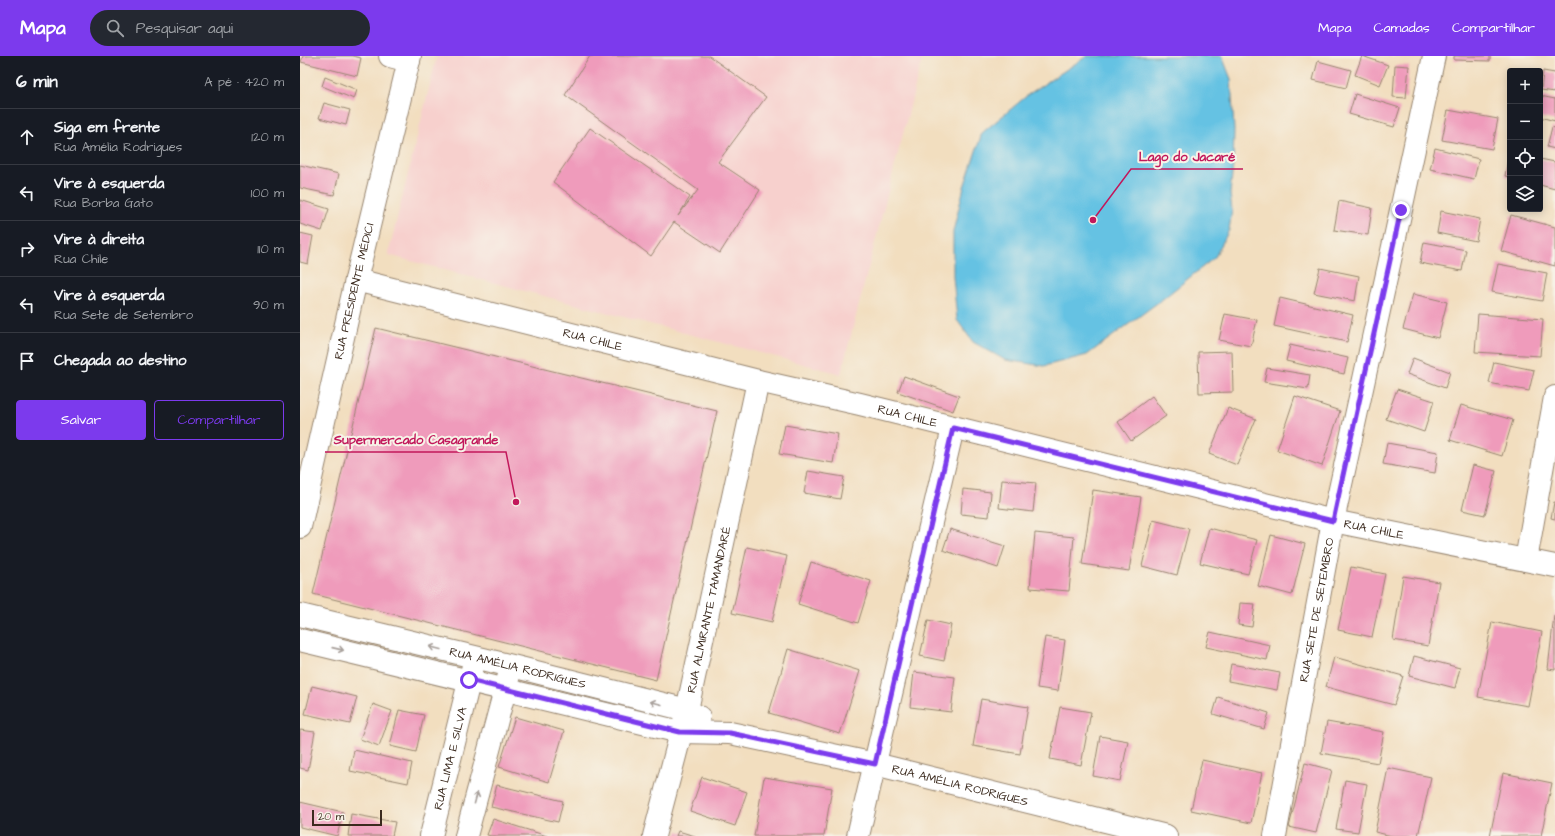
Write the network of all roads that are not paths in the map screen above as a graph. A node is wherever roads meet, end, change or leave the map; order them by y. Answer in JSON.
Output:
{"nodes":[{"id":1,"x":1434,"y":56,"type":"edge"},
{"id":2,"x":403,"y":58,"type":"edge"},
{"id":3,"x":356,"y":280,"type":"junction"},
{"id":4,"x":758,"y":381,"type":"junction"},
{"id":5,"x":1555,"y":397,"type":"edge"},
{"id":6,"x":953,"y":428,"type":"junction"},
{"id":7,"x":1333,"y":521,"type":"junction"},
{"id":8,"x":300,"y":527,"type":"edge"},
{"id":9,"x":1526,"y":560,"type":"junction"},
{"id":10,"x":1555,"y":566,"type":"edge"},
{"id":11,"x":300,"y":615,"type":"edge"},
{"id":12,"x":300,"y":640,"type":"edge"},
{"id":13,"x":475,"y":658,"type":"junction"},
{"id":14,"x":512,"y":666,"type":"junction"},
{"id":15,"x":469,"y":680,"type":"junction"},
{"id":16,"x":505,"y":690,"type":"junction"},
{"id":17,"x":687,"y":710,"type":"junction"},
{"id":18,"x":680,"y":732,"type":"junction"},
{"id":19,"x":730,"y":733,"type":"junction"},
{"id":20,"x":875,"y":764,"type":"junction"},
{"id":21,"x":431,"y":836,"type":"edge"},
{"id":22,"x":466,"y":836,"type":"edge"},
{"id":23,"x":654,"y":836,"type":"edge"},
{"id":24,"x":858,"y":836,"type":"edge"},
{"id":25,"x":1166,"y":836,"type":"edge"},
{"id":26,"x":1275,"y":836,"type":"edge"}],
"edges":[{"from":1,"to":7,"type":"street","name":"RUA SETE DE SETEMBRO"},
{"from":2,"to":3,"type":"street","name":"RUA PRESIDENTE MÉDICI"},
{"from":3,"to":4,"type":"street","name":"RUA CHILE"},
{"from":3,"to":8,"type":"street","name":"RUA PRESIDENTE MÉDICI"},
{"from":4,"to":6,"type":"street","name":"RUA CHILE"},
{"from":4,"to":17,"type":"street","name":"RUA ALMIRANTE TAMANDARÉ"},
{"from":5,"to":9,"type":"street"},
{"from":6,"to":7,"type":"street","name":"RUA CHILE"},
{"from":6,"to":20,"type":"street"},
{"from":7,"to":9,"type":"street","name":"RUA CHILE"},
{"from":7,"to":26,"type":"street","name":"RUA SETE DE SETEMBRO"},
{"from":9,"to":10,"type":"street","name":"RUA CHILE"},
{"from":13,"to":11,"type":"street","name":"RUA AMÉLIA RODRIGUES","one_way":true},
{"from":12,"to":15,"type":"street","name":"RUA AMÉLIA RODRIGUES","one_way":true},
{"from":13,"to":14,"type":"street","name":"RUA AMÉLIA RODRIGUES"},
{"from":13,"to":15,"type":"street","name":"RUA LIMA E SILVA"},
{"from":14,"to":16,"type":"street"},
{"from":17,"to":14,"type":"street","name":"RUA AMÉLIA RODRIGUES","one_way":true},
{"from":15,"to":16,"type":"street","name":"RUA AMÉLIA RODRIGUES"},
{"from":15,"to":21,"type":"street","name":"RUA LIMA E SILVA"},
{"from":16,"to":18,"type":"street","name":"RUA AMÉLIA RODRIGUES"},
{"from":22,"to":16,"type":"street","one_way":true},
{"from":17,"to":18,"type":"street","name":"RUA ALMIRANTE TAMANDARÉ"},
{"from":17,"to":19,"type":"street","name":"RUA AMÉLIA RODRIGUES"},
{"from":18,"to":19,"type":"street","name":"RUA AMÉLIA RODRIGUES"},
{"from":18,"to":23,"type":"street","name":"RUA ALMIRANTE TAMANDARÉ"},
{"from":19,"to":20,"type":"street","name":"RUA AMÉLIA RODRIGUES"},
{"from":20,"to":24,"type":"street"},
{"from":20,"to":25,"type":"street","name":"RUA AMÉLIA RODRIGUES"}]}
